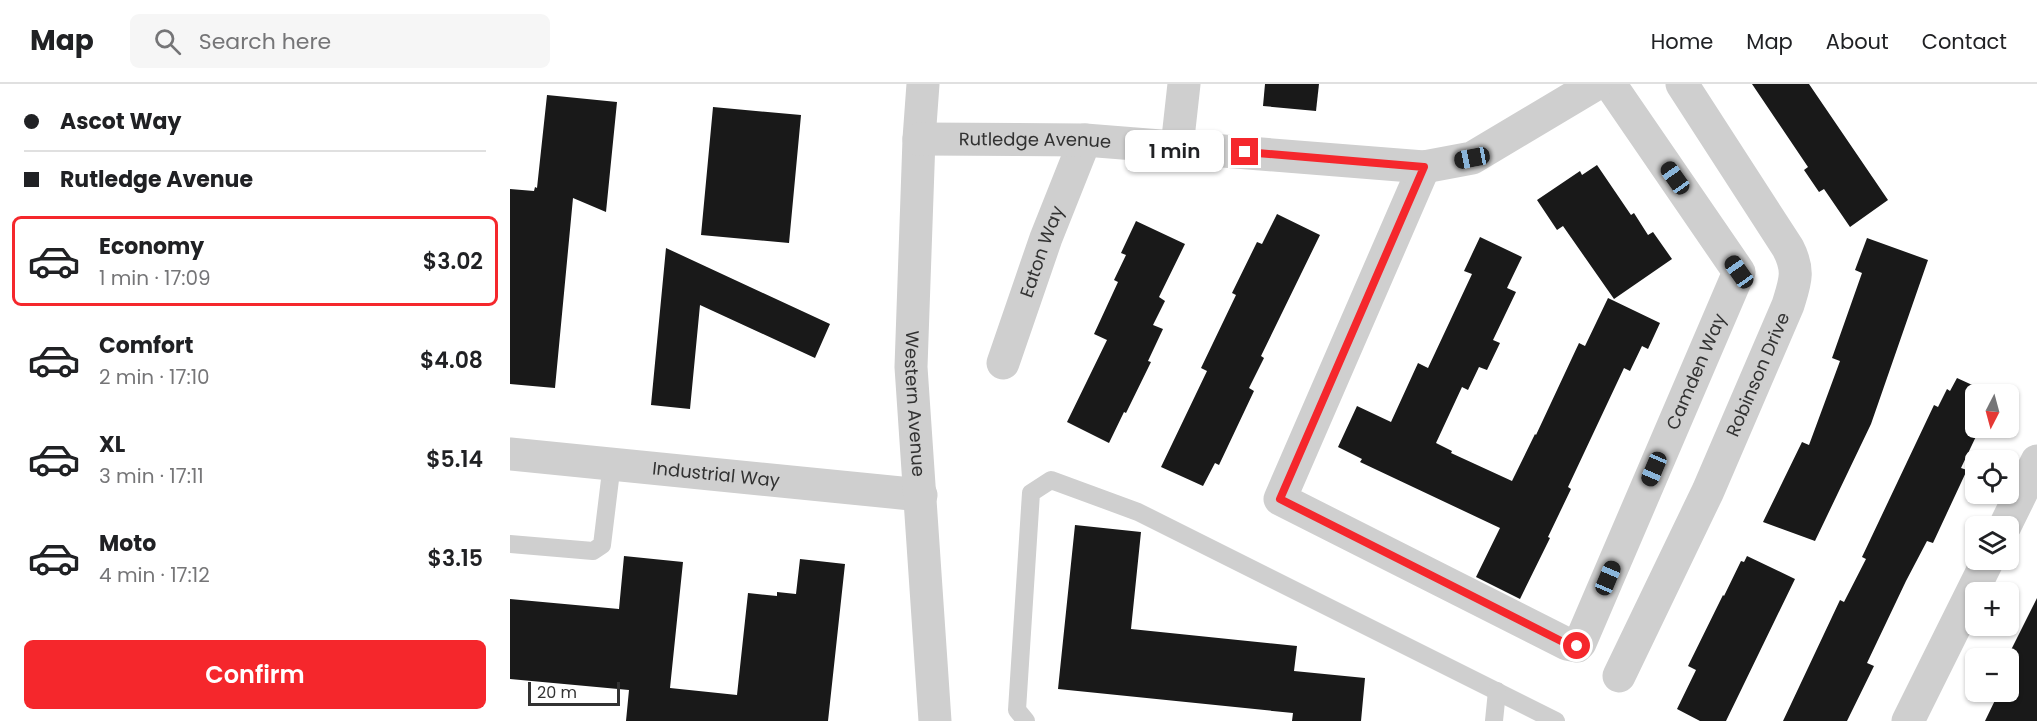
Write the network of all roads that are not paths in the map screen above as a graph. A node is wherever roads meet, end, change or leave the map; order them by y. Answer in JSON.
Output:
{"nodes":[{"id":1,"x":923,"y":84,"type":"edge"},
{"id":2,"x":1184,"y":84,"type":"edge"},
{"id":3,"x":1596,"y":84,"type":"edge"},
{"id":4,"x":1611,"y":84,"type":"edge"},
{"id":5,"x":1682,"y":84,"type":"edge"},
{"id":6,"x":919,"y":139,"type":"junction"},
{"id":7,"x":1085,"y":140,"type":"junction"},
{"id":8,"x":1177,"y":147,"type":"junction"},
{"id":9,"x":1424,"y":167,"type":"junction"},
{"id":10,"x":1003,"y":363,"type":"dead end"},
{"id":11,"x":510,"y":454,"type":"edge"},
{"id":12,"x":2037,"y":461,"type":"edge"},
{"id":13,"x":612,"y":463,"type":"junction"},
{"id":14,"x":921,"y":495,"type":"junction"},
{"id":15,"x":2010,"y":516,"type":"edge"},
{"id":16,"x":510,"y":544,"type":"edge"},
{"id":17,"x":1983,"y":570,"type":"edge"},
{"id":18,"x":1619,"y":676,"type":"dead end"},
{"id":19,"x":1497,"y":692,"type":"junction"},
{"id":20,"x":1552,"y":720,"type":"edge"},
{"id":21,"x":935,"y":721,"type":"edge"},
{"id":22,"x":1026,"y":721,"type":"edge"},
{"id":23,"x":1494,"y":721,"type":"edge"},
{"id":24,"x":1908,"y":721,"type":"edge"}],
"edges":[{"from":1,"to":6,"type":"street","name":"Western Avenue"},
{"from":2,"to":8,"type":"street"},
{"from":3,"to":9,"type":"street","name":"Rutledge Avenue"},
{"from":4,"to":9,"type":"street","name":"Camden Way"},
{"from":5,"to":18,"type":"street","name":"Robinson Drive"},
{"from":6,"to":7,"type":"street","name":"Rutledge Avenue"},
{"from":6,"to":14,"type":"street","name":"Western Avenue"},
{"from":7,"to":8,"type":"street","name":"Rutledge Avenue"},
{"from":7,"to":10,"type":"street","name":"Eaton Way"},
{"from":8,"to":9,"type":"street","name":"Rutledge Avenue"},
{"from":11,"to":13,"type":"street","name":"Industrial Way"},
{"from":12,"to":15,"type":"street"},
{"from":13,"to":14,"type":"street","name":"Industrial Way"},
{"from":13,"to":16,"type":"lane"},
{"from":14,"to":21,"type":"street","name":"Western Avenue"},
{"from":17,"to":24,"type":"street"},
{"from":19,"to":20,"type":"lane"},
{"from":19,"to":22,"type":"lane"},
{"from":19,"to":23,"type":"lane"}]}
